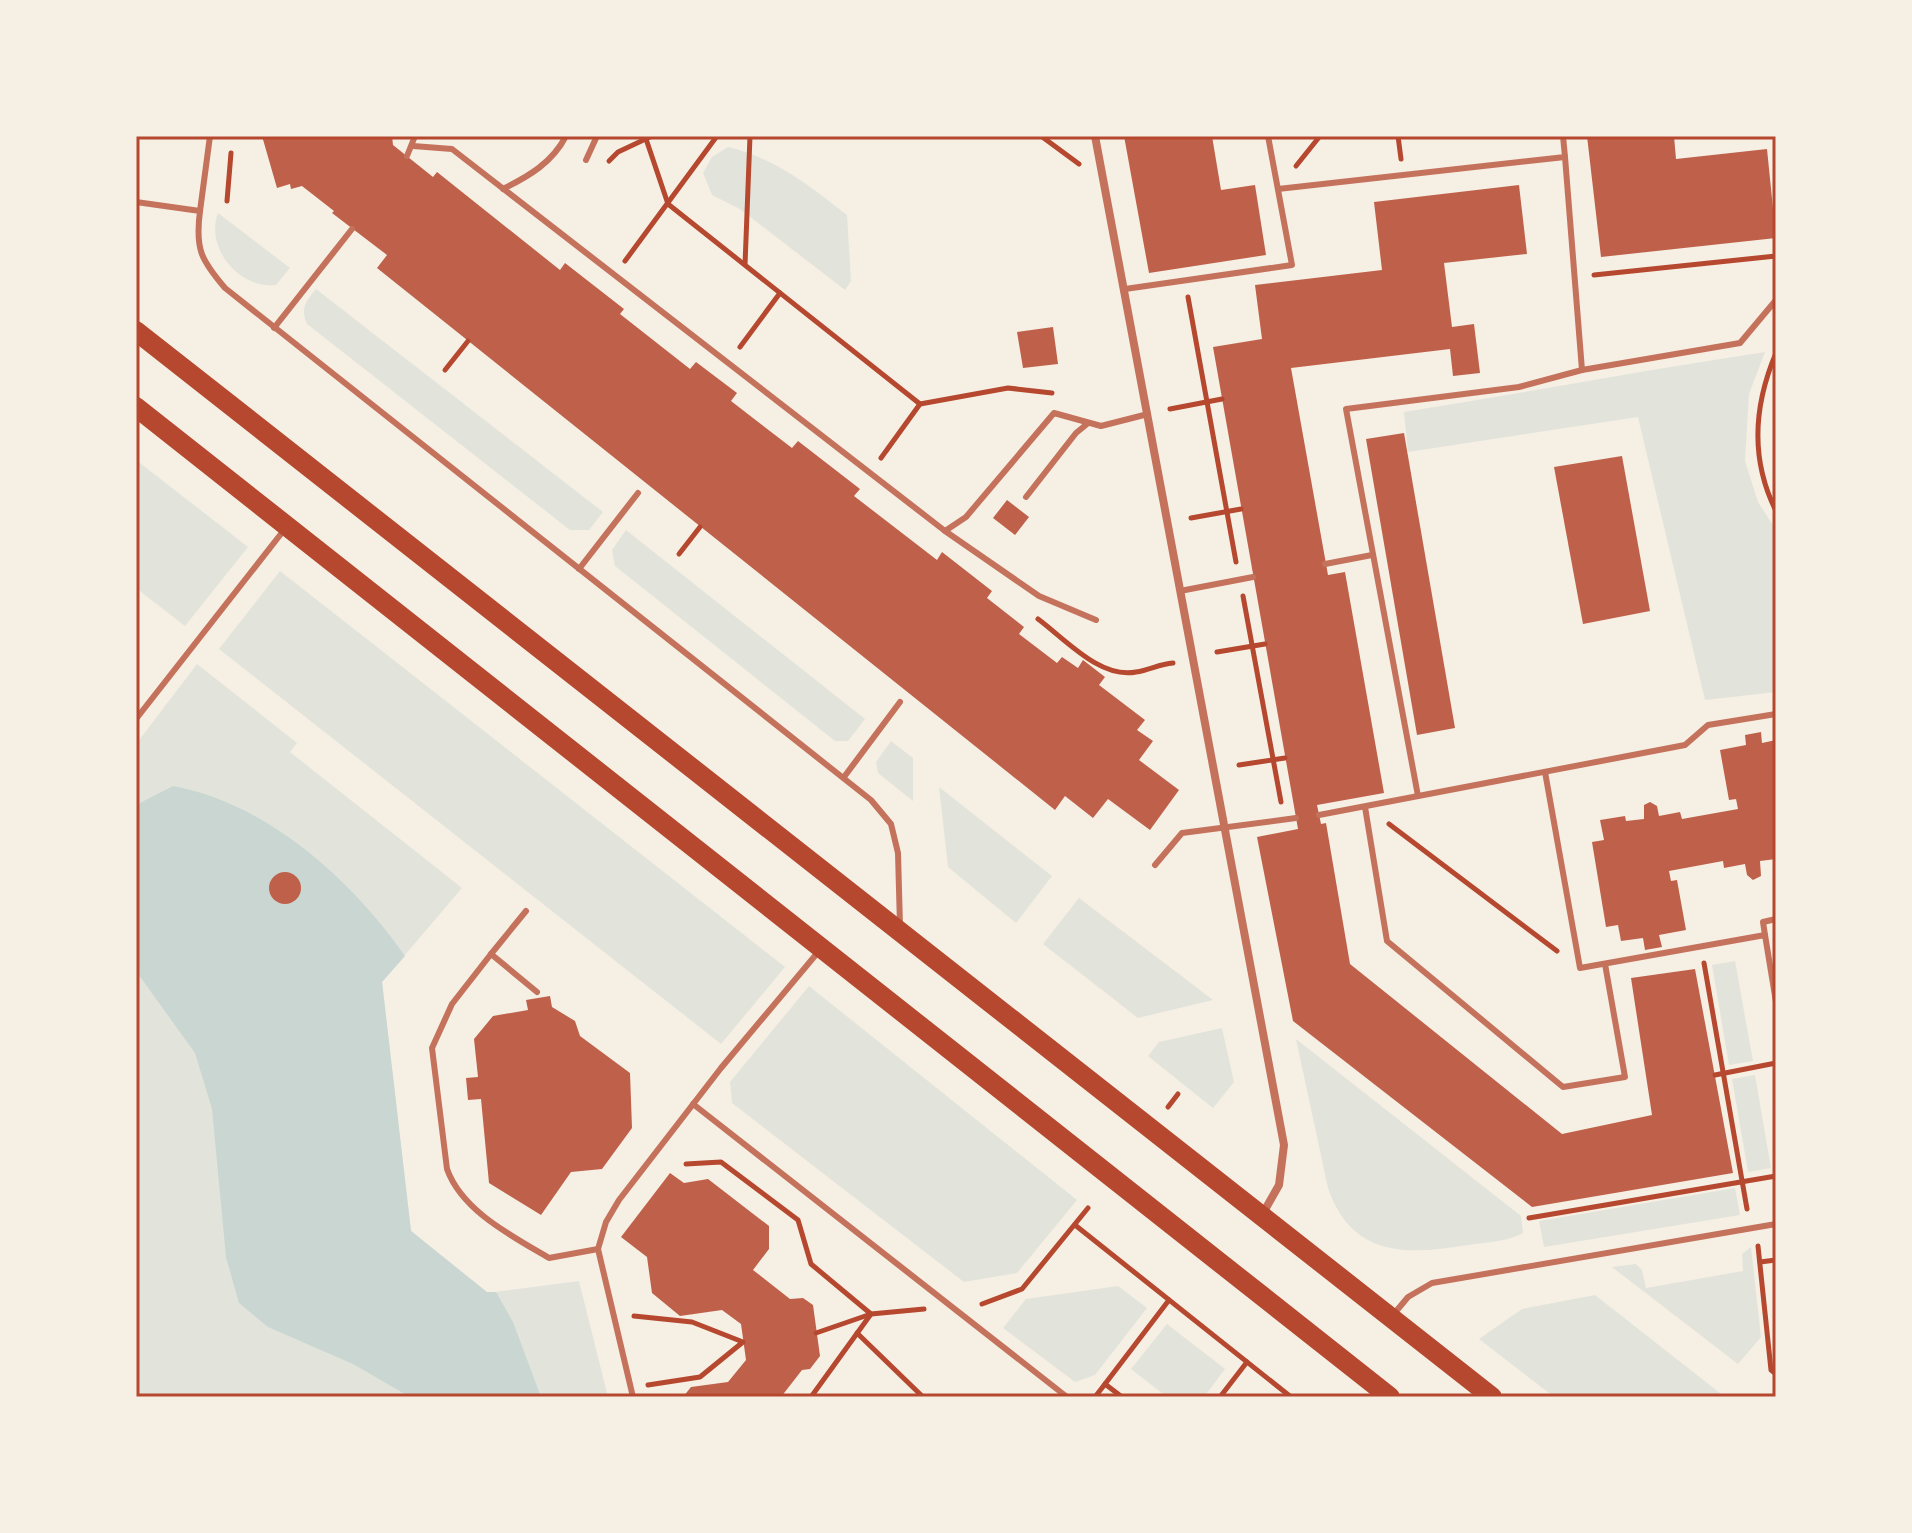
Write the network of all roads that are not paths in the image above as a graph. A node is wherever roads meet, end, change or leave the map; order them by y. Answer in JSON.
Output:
{"nodes":[{"id":1,"x":210,"y":136,"type":"edge"},
{"id":2,"x":415,"y":136,"type":"edge"},
{"id":3,"x":566,"y":136,"type":"edge"},
{"id":4,"x":597,"y":136,"type":"edge"},
{"id":5,"x":1095,"y":136,"type":"edge"},
{"id":6,"x":1268,"y":136,"type":"edge"},
{"id":7,"x":1563,"y":136,"type":"edge"},
{"id":8,"x":413,"y":146,"type":"junction"},
{"id":9,"x":407,"y":156,"type":"dead end"},
{"id":10,"x":1565,"y":157,"type":"junction"},
{"id":11,"x":586,"y":160,"type":"dead end"},
{"id":12,"x":503,"y":189,"type":"junction"},
{"id":13,"x":1278,"y":189,"type":"junction"},
{"id":14,"x":136,"y":202,"type":"edge"},
{"id":15,"x":200,"y":211,"type":"junction"},
{"id":16,"x":352,"y":229,"type":"dead end"},
{"id":17,"x":1125,"y":289,"type":"junction"},
{"id":18,"x":1776,"y":300,"type":"edge"},
{"id":19,"x":274,"y":328,"type":"junction"},
{"id":20,"x":136,"y":331,"type":"edge"},
{"id":21,"x":1582,"y":370,"type":"junction"},
{"id":22,"x":136,"y":407,"type":"edge"},
{"id":23,"x":1148,"y":414,"type":"junction"},
{"id":24,"x":1087,"y":424,"type":"junction"},
{"id":25,"x":638,"y":493,"type":"dead end"},
{"id":26,"x":1026,"y":497,"type":"dead end"},
{"id":27,"x":287,"y":525,"type":"junction"},
{"id":28,"x":945,"y":531,"type":"junction"},
{"id":29,"x":1372,"y":555,"type":"junction"},
{"id":30,"x":1325,"y":564,"type":"dead end"},
{"id":31,"x":579,"y":569,"type":"junction"},
{"id":32,"x":1253,"y":577,"type":"dead end"},
{"id":33,"x":1180,"y":591,"type":"junction"},
{"id":34,"x":1096,"y":620,"type":"dead end"},
{"id":35,"x":900,"y":702,"type":"dead end"},
{"id":36,"x":1776,"y":714,"type":"edge"},
{"id":37,"x":136,"y":719,"type":"edge"},
{"id":38,"x":1545,"y":772,"type":"junction"},
{"id":39,"x":844,"y":777,"type":"junction"},
{"id":40,"x":1418,"y":796,"type":"junction"},
{"id":41,"x":1365,"y":807,"type":"junction"},
{"id":42,"x":1319,"y":815,"type":"dead end"},
{"id":43,"x":1296,"y":818,"type":"dead end"},
{"id":44,"x":1226,"y":830,"type":"junction"},
{"id":45,"x":1155,"y":865,"type":"dead end"},
{"id":46,"x":526,"y":911,"type":"dead end"},
{"id":47,"x":1776,"y":919,"type":"edge"},
{"id":48,"x":900,"y":930,"type":"junction"},
{"id":49,"x":1765,"y":935,"type":"junction"},
{"id":50,"x":822,"y":948,"type":"junction"},
{"id":51,"x":491,"y":954,"type":"junction"},
{"id":52,"x":1605,"y":964,"type":"junction"},
{"id":53,"x":537,"y":992,"type":"dead end"},
{"id":54,"x":1776,"y":1002,"type":"edge"},
{"id":55,"x":693,"y":1104,"type":"junction"},
{"id":56,"x":1262,"y":1216,"type":"junction"},
{"id":57,"x":1776,"y":1224,"type":"edge"},
{"id":58,"x":598,"y":1249,"type":"junction"},
{"id":59,"x":1391,"y":1318,"type":"junction"},
{"id":60,"x":633,"y":1397,"type":"edge"},
{"id":61,"x":1067,"y":1397,"type":"edge"},
{"id":62,"x":1390,"y":1397,"type":"edge"},
{"id":63,"x":1492,"y":1397,"type":"edge"}],
"edges":[{"from":1,"to":15,"type":"lane"},
{"from":2,"to":8,"type":"lane"},
{"from":3,"to":12,"type":"lane"},
{"from":4,"to":11,"type":"lane"},
{"from":5,"to":17,"type":"street"},
{"from":6,"to":13,"type":"lane"},
{"from":7,"to":10,"type":"lane"},
{"from":8,"to":9,"type":"lane"},
{"from":8,"to":12,"type":"lane"},
{"from":10,"to":13,"type":"lane"},
{"from":10,"to":21,"type":"lane"},
{"from":12,"to":28,"type":"lane"},
{"from":13,"to":17,"type":"lane"},
{"from":14,"to":15,"type":"lane"},
{"from":15,"to":19,"type":"lane"},
{"from":16,"to":19,"type":"lane"},
{"from":17,"to":23,"type":"street"},
{"from":18,"to":21,"type":"lane"},
{"from":19,"to":31,"type":"lane"},
{"from":20,"to":48,"type":"main road"},
{"from":21,"to":29,"type":"lane"},
{"from":22,"to":27,"type":"main road"},
{"from":23,"to":24,"type":"lane"},
{"from":23,"to":33,"type":"street"},
{"from":24,"to":26,"type":"lane"},
{"from":24,"to":28,"type":"lane"},
{"from":25,"to":31,"type":"lane"},
{"from":27,"to":37,"type":"lane"},
{"from":27,"to":50,"type":"main road"},
{"from":28,"to":34,"type":"lane"},
{"from":29,"to":30,"type":"lane"},
{"from":29,"to":40,"type":"lane"},
{"from":31,"to":39,"type":"lane"},
{"from":32,"to":33,"type":"lane"},
{"from":33,"to":44,"type":"street"},
{"from":35,"to":39,"type":"lane"},
{"from":36,"to":38,"type":"lane"},
{"from":38,"to":40,"type":"lane"},
{"from":38,"to":52,"type":"lane"},
{"from":39,"to":48,"type":"lane"},
{"from":40,"to":41,"type":"lane"},
{"from":41,"to":42,"type":"lane"},
{"from":41,"to":52,"type":"lane"},
{"from":43,"to":44,"type":"lane"},
{"from":44,"to":45,"type":"lane"},
{"from":44,"to":56,"type":"street"},
{"from":46,"to":51,"type":"lane"},
{"from":47,"to":49,"type":"lane"},
{"from":48,"to":56,"type":"main road"},
{"from":49,"to":52,"type":"lane"},
{"from":49,"to":54,"type":"lane"},
{"from":50,"to":55,"type":"lane"},
{"from":50,"to":62,"type":"main road"},
{"from":51,"to":53,"type":"lane"},
{"from":51,"to":58,"type":"lane"},
{"from":55,"to":58,"type":"lane"},
{"from":55,"to":61,"type":"lane"},
{"from":56,"to":59,"type":"main road"},
{"from":57,"to":59,"type":"lane"},
{"from":58,"to":60,"type":"lane"},
{"from":59,"to":63,"type":"main road"}]}
